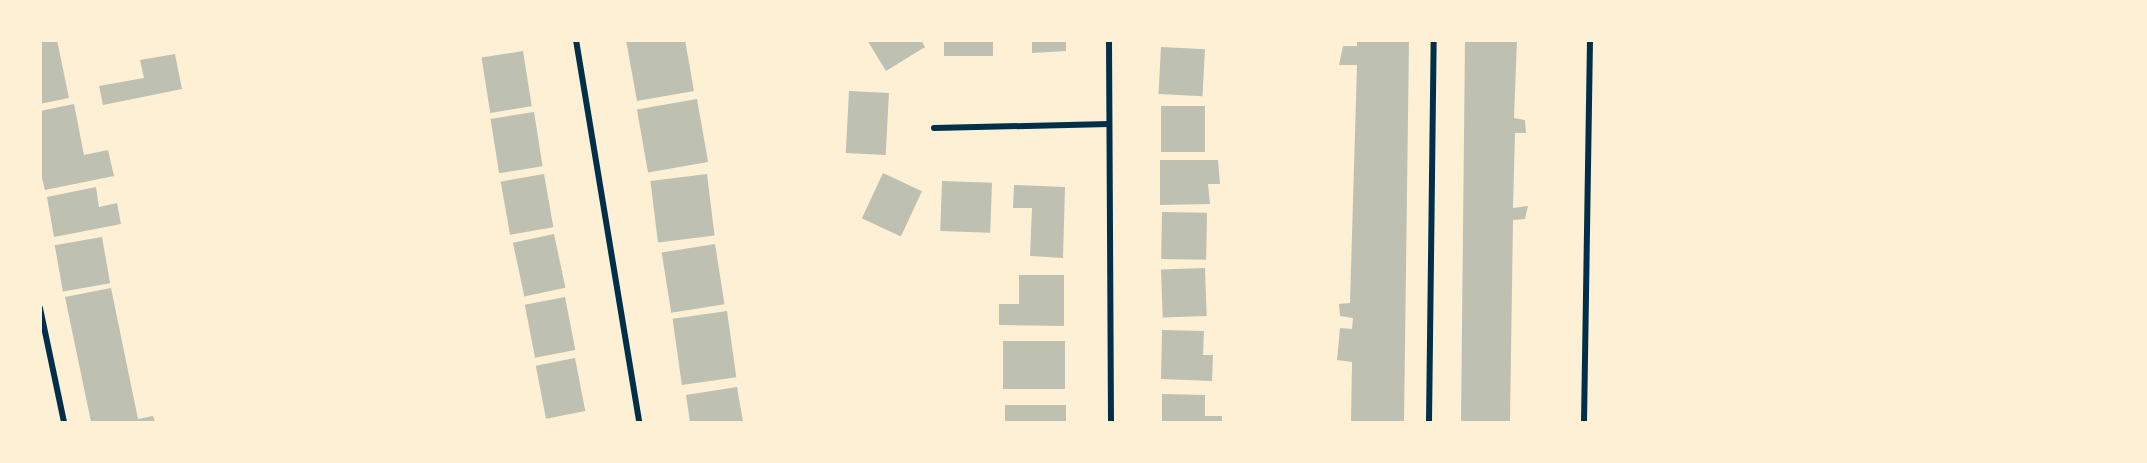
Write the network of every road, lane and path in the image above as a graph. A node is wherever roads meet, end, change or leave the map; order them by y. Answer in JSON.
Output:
{"nodes":[{"id":1,"x":576,"y":40,"type":"edge"},
{"id":2,"x":1109,"y":40,"type":"edge"},
{"id":3,"x":1434,"y":40,"type":"edge"},
{"id":4,"x":1590,"y":40,"type":"edge"},
{"id":5,"x":1109,"y":124,"type":"junction"},
{"id":6,"x":934,"y":128,"type":"dead end"},
{"id":7,"x":40,"y":308,"type":"edge"},
{"id":8,"x":64,"y":423,"type":"edge"},
{"id":9,"x":639,"y":423,"type":"edge"},
{"id":10,"x":1111,"y":423,"type":"edge"},
{"id":11,"x":1428,"y":423,"type":"edge"},
{"id":12,"x":1584,"y":423,"type":"edge"}],
"edges":[{"from":1,"to":9,"type":"street"},
{"from":2,"to":5,"type":"street"},
{"from":3,"to":11,"type":"street"},
{"from":4,"to":12,"type":"street"},
{"from":5,"to":6,"type":"street"},
{"from":5,"to":10,"type":"street"},
{"from":7,"to":8,"type":"street"}]}
